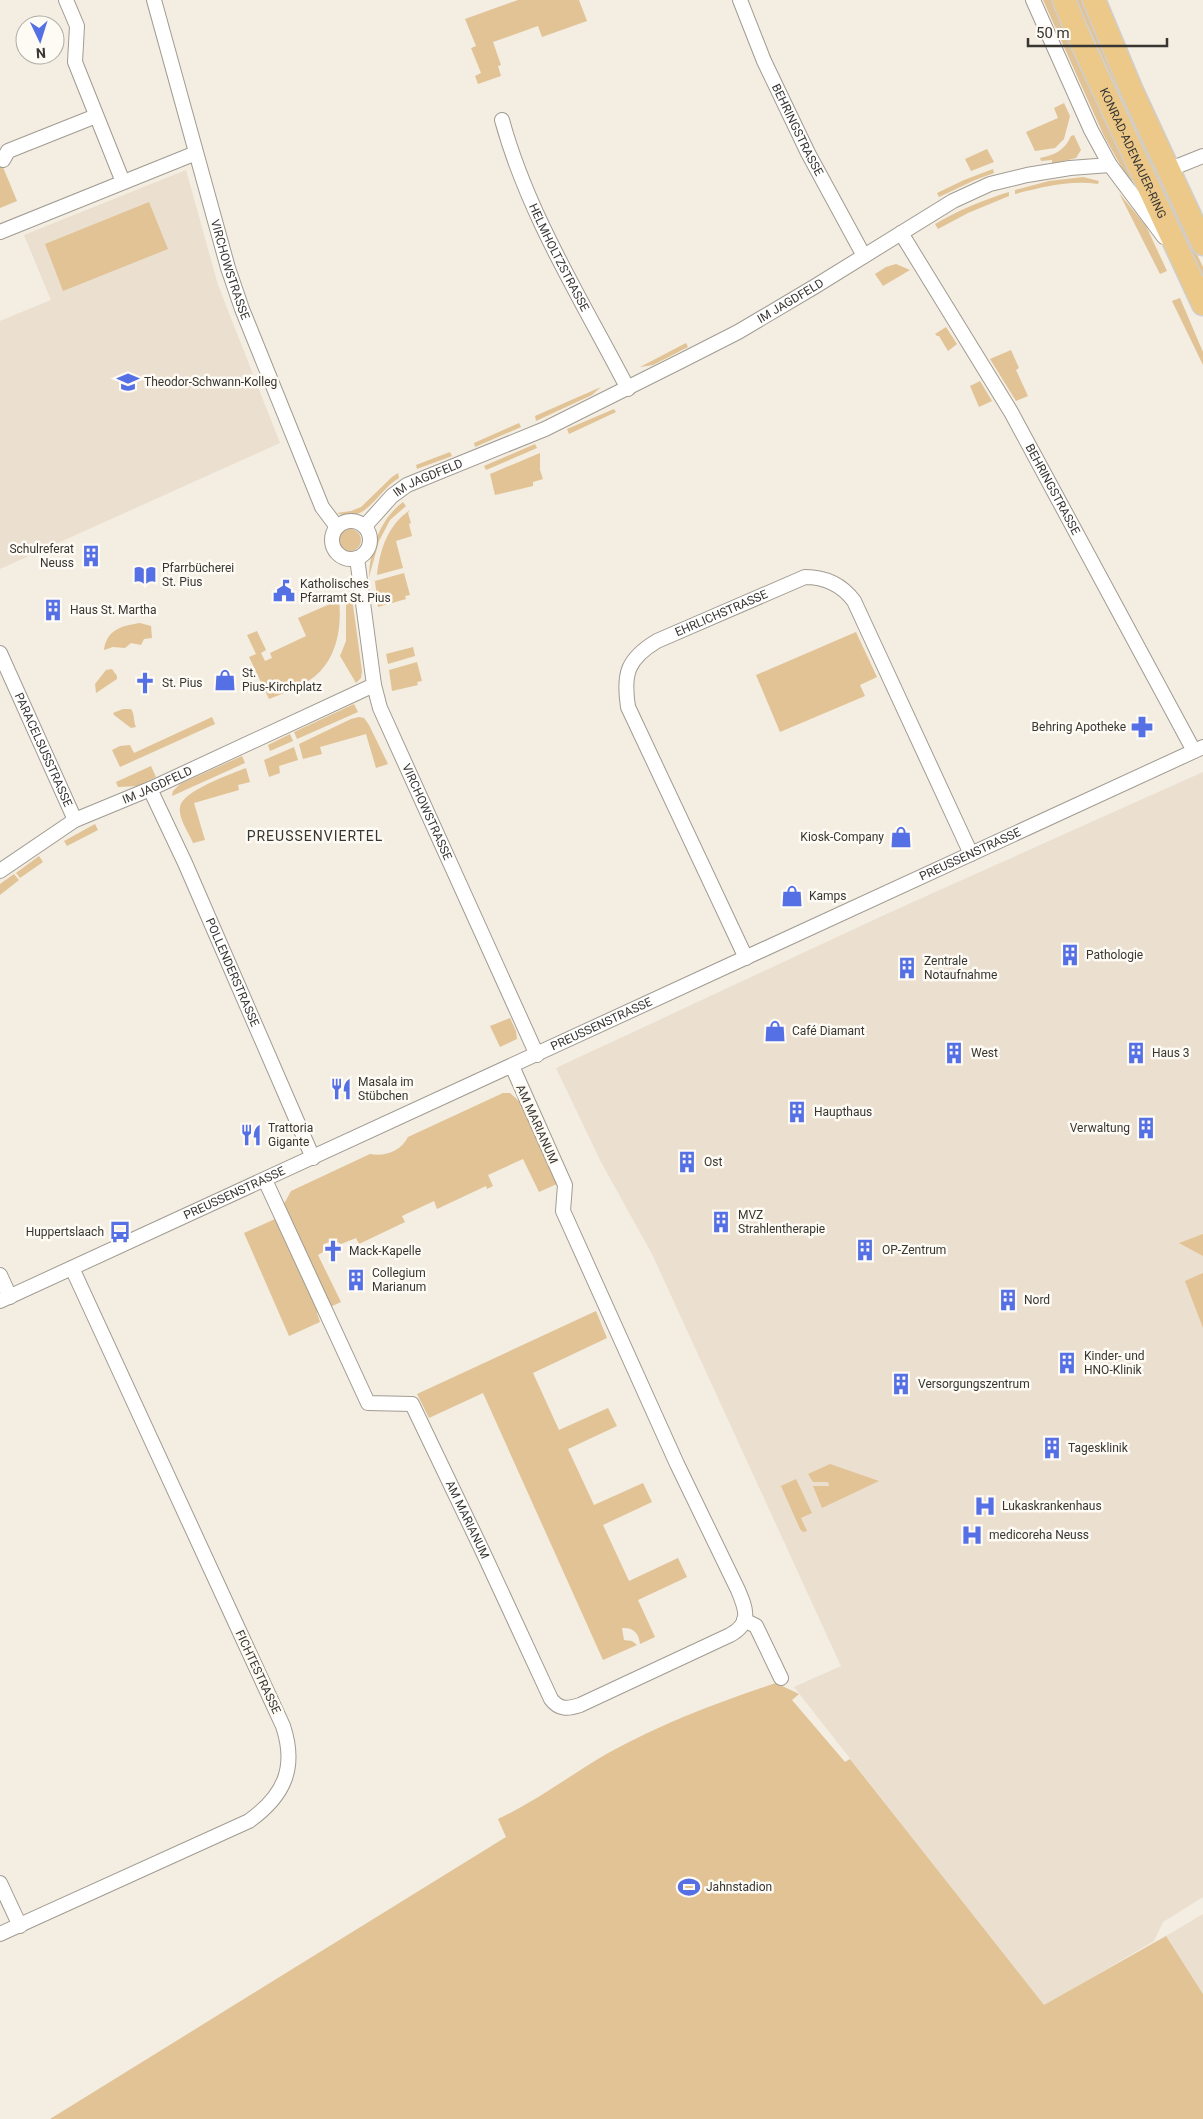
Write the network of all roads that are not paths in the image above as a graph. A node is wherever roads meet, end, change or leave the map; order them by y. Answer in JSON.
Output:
{"nodes":[{"id":1,"x":66,"y":0,"type":"edge"},
{"id":2,"x":154,"y":0,"type":"edge"},
{"id":3,"x":740,"y":0,"type":"edge"},
{"id":4,"x":1032,"y":0,"type":"edge"},
{"id":5,"x":1064,"y":0,"type":"edge"},
{"id":6,"x":1094,"y":0,"type":"edge"},
{"id":7,"x":96,"y":116,"type":"junction"},
{"id":8,"x":502,"y":120,"type":"dead end"},
{"id":9,"x":196,"y":153,"type":"junction"},
{"id":10,"x":1203,"y":156,"type":"edge"},
{"id":11,"x":3,"y":160,"type":"dead end"},
{"id":12,"x":1110,"y":165,"type":"junction"},
{"id":13,"x":1168,"y":170,"type":"junction"},
{"id":14,"x":123,"y":182,"type":"junction"},
{"id":15,"x":0,"y":232,"type":"edge"},
{"id":16,"x":901,"y":233,"type":"junction"},
{"id":17,"x":1203,"y":244,"type":"edge"},
{"id":18,"x":864,"y":256,"type":"junction"},
{"id":19,"x":1189,"y":272,"type":"junction"},
{"id":20,"x":1203,"y":304,"type":"edge"},
{"id":21,"x":628,"y":389,"type":"junction"},
{"id":22,"x":365,"y":526,"type":"junction"},
{"id":23,"x":336,"y":527,"type":"junction"},
{"id":24,"x":357,"y":558,"type":"junction"},
{"id":25,"x":0,"y":653,"type":"edge"},
{"id":26,"x":374,"y":685,"type":"junction"},
{"id":27,"x":1198,"y":749,"type":"edge"},
{"id":28,"x":150,"y":789,"type":"junction"},
{"id":29,"x":75,"y":820,"type":"junction"},
{"id":30,"x":971,"y":854,"type":"junction"},
{"id":31,"x":0,"y":870,"type":"edge"},
{"id":32,"x":746,"y":958,"type":"junction"},
{"id":33,"x":537,"y":1055,"type":"junction"},
{"id":34,"x":512,"y":1066,"type":"junction"},
{"id":35,"x":313,"y":1158,"type":"junction"},
{"id":36,"x":265,"y":1180,"type":"junction"},
{"id":37,"x":72,"y":1268,"type":"junction"},
{"id":38,"x":0,"y":1275,"type":"edge"},
{"id":39,"x":5,"y":1299,"type":"edge"},
{"id":40,"x":744,"y":1620,"type":"junction"},
{"id":41,"x":781,"y":1678,"type":"dead end"},
{"id":42,"x":0,"y":1883,"type":"edge"},
{"id":43,"x":20,"y":1926,"type":"junction"},
{"id":44,"x":0,"y":1934,"type":"edge"}],
"edges":[{"from":1,"to":7,"type":"street"},
{"from":2,"to":9,"type":"street","name":"VIRCHOWSTRASSE"},
{"from":3,"to":18,"type":"street","name":"BEHRINGSTRASSE"},
{"from":4,"to":12,"type":"street"},
{"from":5,"to":19,"type":"main road","name":"KONRAD-ADENAUER-RING"},
{"from":6,"to":13,"type":"main road","name":"KONRAD-ADENAUER-RING"},
{"from":7,"to":11,"type":"street"},
{"from":7,"to":14,"type":"street"},
{"from":8,"to":21,"type":"street","name":"HELMHOLTZSTRASSE"},
{"from":9,"to":14,"type":"street"},
{"from":9,"to":23,"type":"street","name":"VIRCHOWSTRASSE"},
{"from":10,"to":13,"type":"street"},
{"from":12,"to":16,"type":"street","name":"IM JAGDFELD"},
{"from":12,"to":19,"type":"street"},
{"from":13,"to":17,"type":"main road","name":"KONRAD-ADENAUER-RING"},
{"from":14,"to":15,"type":"street"},
{"from":16,"to":18,"type":"street","name":"IM JAGDFELD"},
{"from":16,"to":27,"type":"street","name":"BEHRINGSTRASSE"},
{"from":18,"to":21,"type":"street","name":"IM JAGDFELD"},
{"from":19,"to":20,"type":"main road","name":"KONRAD-ADENAUER-RING"},
{"from":21,"to":22,"type":"street","name":"IM JAGDFELD"},
{"from":22,"to":23,"type":"street"},
{"from":22,"to":24,"type":"street"},
{"from":23,"to":24,"type":"street"},
{"from":24,"to":26,"type":"street","name":"VIRCHOWSTRASSE"},
{"from":25,"to":29,"type":"street","name":"PARACELSUSSTRASSE"},
{"from":26,"to":28,"type":"street","name":"IM JAGDFELD"},
{"from":26,"to":33,"type":"street","name":"VIRCHOWSTRASSE"},
{"from":27,"to":30,"type":"street","name":"PREUSSENSTRASSE"},
{"from":28,"to":29,"type":"street","name":"IM JAGDFELD"},
{"from":28,"to":35,"type":"street","name":"POLLENDERSTRASSE"},
{"from":29,"to":31,"type":"street","name":"IM JAGDFELD"},
{"from":30,"to":32,"type":"street","name":"PREUSSENSTRASSE"},
{"from":30,"to":32,"type":"street","name":"EHRLICHSTRASSE"},
{"from":32,"to":33,"type":"street","name":"PREUSSENSTRASSE"},
{"from":33,"to":34,"type":"street","name":"PREUSSENSTRASSE"},
{"from":34,"to":35,"type":"street","name":"PREUSSENSTRASSE"},
{"from":34,"to":40,"type":"street","name":"AM MARIANUM"},
{"from":35,"to":36,"type":"street","name":"PREUSSENSTRASSE"},
{"from":36,"to":37,"type":"street","name":"PREUSSENSTRASSE"},
{"from":36,"to":40,"type":"street","name":"AM MARIANUM"},
{"from":37,"to":39,"type":"street","name":"PREUSSENSTRASSE"},
{"from":37,"to":43,"type":"street","name":"FICHTESTRASSE"},
{"from":38,"to":39,"type":"street"},
{"from":40,"to":41,"type":"street"},
{"from":42,"to":43,"type":"street"},
{"from":43,"to":44,"type":"street","name":"FICHTESTRASSE"}]}
